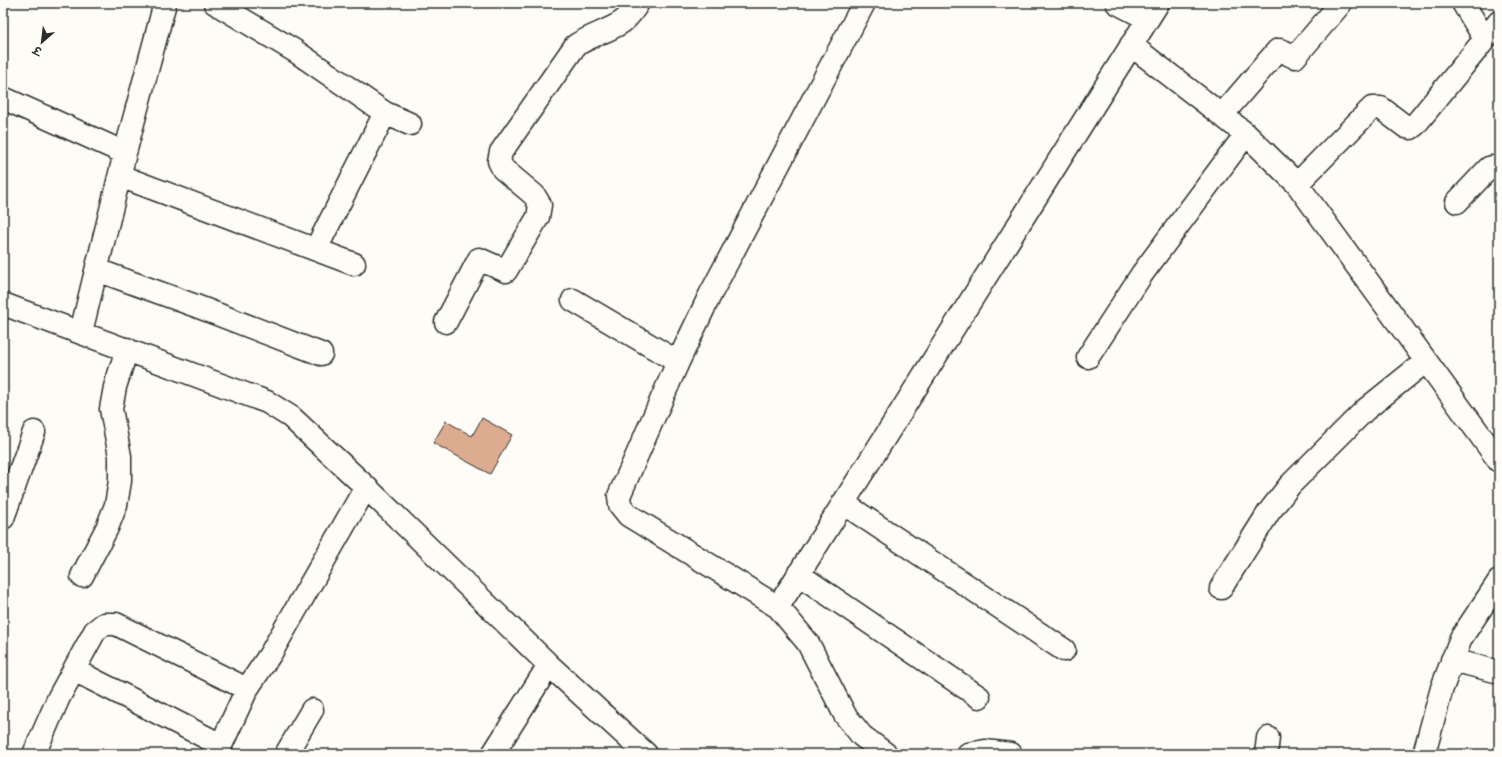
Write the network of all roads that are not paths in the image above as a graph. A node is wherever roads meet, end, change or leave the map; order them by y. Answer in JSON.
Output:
{"nodes":[{"id":1,"x":165,"y":3,"type":"edge"},
{"id":2,"x":214,"y":3,"type":"edge"},
{"id":3,"x":638,"y":3,"type":"edge"},
{"id":4,"x":864,"y":3,"type":"edge"},
{"id":5,"x":1117,"y":3,"type":"edge"},
{"id":6,"x":1341,"y":3,"type":"edge"},
{"id":7,"x":1463,"y":3,"type":"edge"},
{"id":8,"x":1153,"y":11,"type":"edge"},
{"id":9,"x":1499,"y":22,"type":"edge"},
{"id":10,"x":1485,"y":39,"type":"junction"},
{"id":11,"x":1131,"y":45,"type":"junction"},
{"id":12,"x":3,"y":98,"type":"edge"},
{"id":13,"x":385,"y":113,"type":"junction"},
{"id":14,"x":1222,"y":115,"type":"junction"},
{"id":15,"x":410,"y":124,"type":"dead end"},
{"id":16,"x":1246,"y":134,"type":"junction"},
{"id":17,"x":125,"y":153,"type":"junction"},
{"id":18,"x":1499,"y":169,"type":"edge"},
{"id":19,"x":120,"y":176,"type":"junction"},
{"id":20,"x":1297,"y":184,"type":"junction"},
{"id":21,"x":1457,"y":202,"type":"dead end"},
{"id":22,"x":316,"y":249,"type":"junction"},
{"id":23,"x":354,"y":264,"type":"dead end"},
{"id":24,"x":96,"y":270,"type":"junction"},
{"id":25,"x":573,"y":300,"type":"dead end"},
{"id":26,"x":3,"y":304,"type":"edge"},
{"id":27,"x":446,"y":322,"type":"dead end"},
{"id":28,"x":81,"y":332,"type":"junction"},
{"id":29,"x":127,"y":349,"type":"junction"},
{"id":30,"x":321,"y":354,"type":"dead end"},
{"id":31,"x":1088,"y":357,"type":"dead end"},
{"id":32,"x":1426,"y":361,"type":"junction"},
{"id":33,"x":678,"y":362,"type":"junction"},
{"id":34,"x":34,"y":432,"type":"dead end"},
{"id":35,"x":1499,"y":461,"type":"edge"},
{"id":36,"x":366,"y":487,"type":"junction"},
{"id":37,"x":843,"y":503,"type":"junction"},
{"id":38,"x":3,"y":518,"type":"edge"},
{"id":39,"x":798,"y":574,"type":"junction"},
{"id":40,"x":82,"y":576,"type":"dead end"},
{"id":41,"x":1499,"y":581,"type":"edge"},
{"id":42,"x":1221,"y":588,"type":"dead end"},
{"id":43,"x":778,"y":606,"type":"junction"},
{"id":44,"x":1064,"y":650,"type":"dead end"},
{"id":45,"x":1452,"y":660,"type":"junction"},
{"id":46,"x":549,"y":665,"type":"junction"},
{"id":47,"x":74,"y":670,"type":"junction"},
{"id":48,"x":1499,"y":672,"type":"edge"},
{"id":49,"x":247,"y":689,"type":"junction"},
{"id":50,"x":979,"y":697,"type":"dead end"},
{"id":51,"x":312,"y":710,"type":"dead end"},
{"id":52,"x":219,"y":750,"type":"edge"},
{"id":53,"x":34,"y":754,"type":"edge"},
{"id":54,"x":286,"y":754,"type":"edge"},
{"id":55,"x":493,"y":754,"type":"edge"},
{"id":56,"x":646,"y":754,"type":"edge"},
{"id":57,"x":886,"y":754,"type":"edge"},
{"id":58,"x":968,"y":754,"type":"edge"},
{"id":59,"x":1011,"y":754,"type":"edge"},
{"id":60,"x":1424,"y":754,"type":"edge"}],
"edges":[{"from":1,"to":17,"type":"street"},
{"from":2,"to":13,"type":"street"},
{"from":3,"to":27,"type":"street"},
{"from":4,"to":33,"type":"street"},
{"from":5,"to":8,"type":"street"},
{"from":6,"to":14,"type":"street"},
{"from":7,"to":10,"type":"street"},
{"from":8,"to":11,"type":"street"},
{"from":9,"to":10,"type":"street"},
{"from":10,"to":20,"type":"street"},
{"from":11,"to":14,"type":"street"},
{"from":11,"to":37,"type":"street"},
{"from":12,"to":17,"type":"street"},
{"from":13,"to":15,"type":"street"},
{"from":13,"to":22,"type":"street"},
{"from":14,"to":16,"type":"street"},
{"from":16,"to":20,"type":"street"},
{"from":16,"to":31,"type":"street"},
{"from":17,"to":19,"type":"street"},
{"from":18,"to":21,"type":"street"},
{"from":19,"to":22,"type":"street"},
{"from":19,"to":24,"type":"street"},
{"from":20,"to":32,"type":"street"},
{"from":22,"to":23,"type":"street"},
{"from":24,"to":28,"type":"street"},
{"from":24,"to":30,"type":"street"},
{"from":25,"to":33,"type":"street"},
{"from":26,"to":28,"type":"street"},
{"from":28,"to":29,"type":"street"},
{"from":29,"to":36,"type":"street"},
{"from":29,"to":40,"type":"street"},
{"from":32,"to":35,"type":"street"},
{"from":32,"to":42,"type":"street"},
{"from":33,"to":43,"type":"street"},
{"from":34,"to":38,"type":"street"},
{"from":36,"to":46,"type":"street"},
{"from":36,"to":49,"type":"street"},
{"from":37,"to":39,"type":"street"},
{"from":37,"to":44,"type":"street"},
{"from":39,"to":43,"type":"street"},
{"from":39,"to":50,"type":"street"},
{"from":41,"to":45,"type":"street"},
{"from":43,"to":57,"type":"street"},
{"from":45,"to":48,"type":"street"},
{"from":45,"to":60,"type":"street"},
{"from":46,"to":55,"type":"street"},
{"from":46,"to":56,"type":"street"},
{"from":47,"to":49,"type":"street"},
{"from":47,"to":52,"type":"street"},
{"from":47,"to":53,"type":"street"},
{"from":49,"to":52,"type":"street"},
{"from":51,"to":54,"type":"street"},
{"from":58,"to":59,"type":"street"}]}
